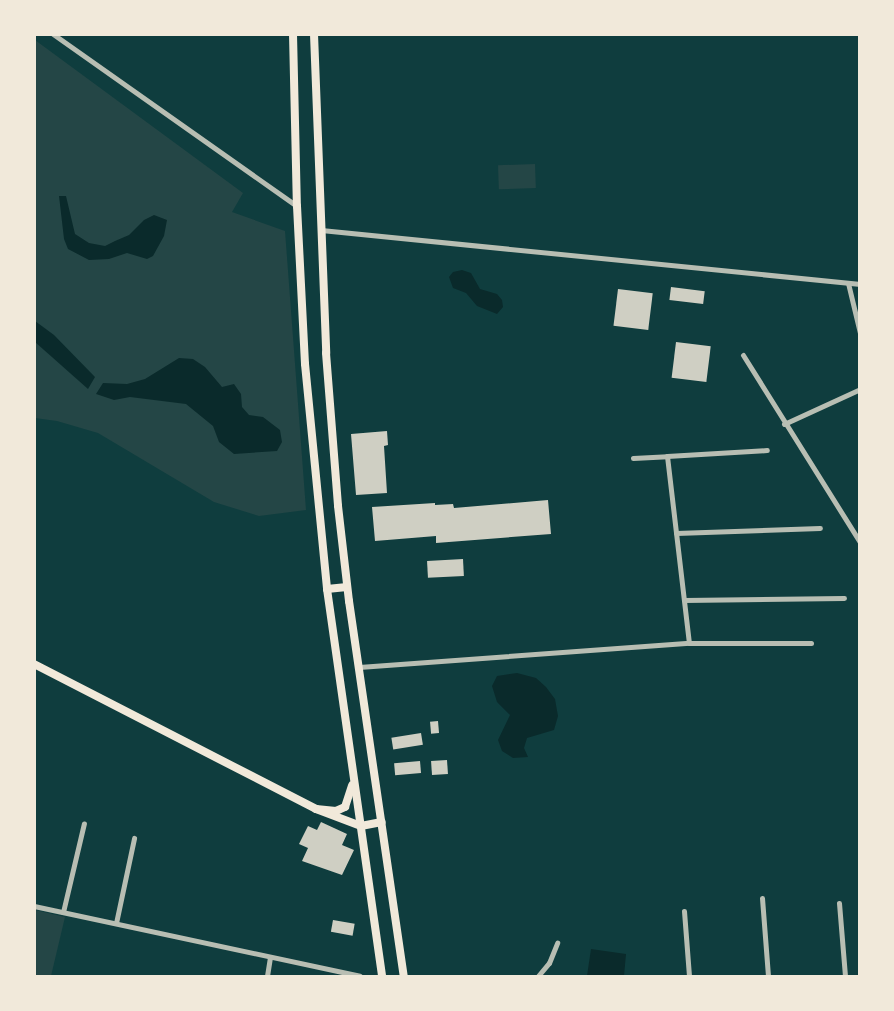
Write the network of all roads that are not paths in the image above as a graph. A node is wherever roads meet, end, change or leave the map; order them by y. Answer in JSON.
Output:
{"nodes":[{"id":1,"x":53,"y":34,"type":"edge"},
{"id":2,"x":293,"y":34,"type":"edge"},
{"id":3,"x":314,"y":34,"type":"edge"},
{"id":4,"x":297,"y":206,"type":"junction"},
{"id":5,"x":321,"y":230,"type":"junction"},
{"id":6,"x":848,"y":283,"type":"junction"},
{"id":7,"x":860,"y":284,"type":"edge"},
{"id":8,"x":860,"y":333,"type":"edge"},
{"id":9,"x":743,"y":355,"type":"dead end"},
{"id":10,"x":860,"y":388,"type":"edge"},
{"id":11,"x":784,"y":424,"type":"junction"},
{"id":12,"x":767,"y":450,"type":"dead end"},
{"id":13,"x":667,"y":456,"type":"junction"},
{"id":14,"x":633,"y":458,"type":"dead end"},
{"id":15,"x":820,"y":528,"type":"dead end"},
{"id":16,"x":676,"y":533,"type":"junction"},
{"id":17,"x":860,"y":542,"type":"edge"},
{"id":18,"x":347,"y":587,"type":"junction"},
{"id":19,"x":327,"y":589,"type":"junction"},
{"id":20,"x":844,"y":598,"type":"dead end"},
{"id":21,"x":684,"y":600,"type":"junction"},
{"id":22,"x":689,"y":643,"type":"junction"},
{"id":23,"x":811,"y":643,"type":"dead end"},
{"id":24,"x":34,"y":664,"type":"edge"},
{"id":25,"x":359,"y":667,"type":"junction"},
{"id":26,"x":353,"y":777,"type":"junction"},
{"id":27,"x":316,"y":809,"type":"junction"},
{"id":28,"x":382,"y":822,"type":"junction"},
{"id":29,"x":84,"y":824,"type":"dead end"},
{"id":30,"x":362,"y":826,"type":"junction"},
{"id":31,"x":134,"y":837,"type":"dead end"},
{"id":32,"x":762,"y":898,"type":"dead end"},
{"id":33,"x":839,"y":903,"type":"dead end"},
{"id":34,"x":34,"y":906,"type":"edge"},
{"id":35,"x":684,"y":911,"type":"dead end"},
{"id":36,"x":63,"y":912,"type":"junction"},
{"id":37,"x":116,"y":923,"type":"junction"},
{"id":38,"x":557,"y":943,"type":"dead end"},
{"id":39,"x":270,"y":957,"type":"junction"},
{"id":40,"x":267,"y":976,"type":"edge"},
{"id":41,"x":360,"y":976,"type":"edge"},
{"id":42,"x":382,"y":976,"type":"edge"},
{"id":43,"x":404,"y":976,"type":"edge"},
{"id":44,"x":538,"y":976,"type":"edge"},
{"id":45,"x":690,"y":976,"type":"edge"},
{"id":46,"x":768,"y":976,"type":"edge"},
{"id":47,"x":845,"y":976,"type":"edge"}],
"edges":[{"from":1,"to":4,"type":"street"},
{"from":2,"to":4,"type":"main road"},
{"from":3,"to":5,"type":"main road"},
{"from":4,"to":19,"type":"main road"},
{"from":5,"to":6,"type":"street"},
{"from":5,"to":18,"type":"main road"},
{"from":6,"to":7,"type":"street"},
{"from":6,"to":8,"type":"street"},
{"from":9,"to":11,"type":"street"},
{"from":10,"to":11,"type":"street"},
{"from":11,"to":17,"type":"street"},
{"from":12,"to":13,"type":"street"},
{"from":13,"to":14,"type":"street"},
{"from":13,"to":16,"type":"street"},
{"from":15,"to":16,"type":"street"},
{"from":16,"to":21,"type":"street"},
{"from":18,"to":19,"type":"main road"},
{"from":18,"to":25,"type":"main road"},
{"from":19,"to":26,"type":"main road"},
{"from":20,"to":21,"type":"street"},
{"from":21,"to":22,"type":"street"},
{"from":22,"to":23,"type":"street"},
{"from":22,"to":25,"type":"street"},
{"from":24,"to":27,"type":"main road"},
{"from":25,"to":28,"type":"main road"},
{"from":26,"to":27,"type":"main road"},
{"from":26,"to":30,"type":"main road"},
{"from":27,"to":30,"type":"main road"},
{"from":28,"to":30,"type":"main road"},
{"from":28,"to":43,"type":"main road"},
{"from":29,"to":36,"type":"street"},
{"from":30,"to":42,"type":"main road"},
{"from":31,"to":37,"type":"street"},
{"from":32,"to":46,"type":"street"},
{"from":33,"to":47,"type":"street"},
{"from":34,"to":36,"type":"street"},
{"from":35,"to":45,"type":"street"},
{"from":36,"to":37,"type":"street"},
{"from":37,"to":39,"type":"street"},
{"from":38,"to":44,"type":"street"},
{"from":39,"to":40,"type":"street"},
{"from":39,"to":41,"type":"street"}]}
